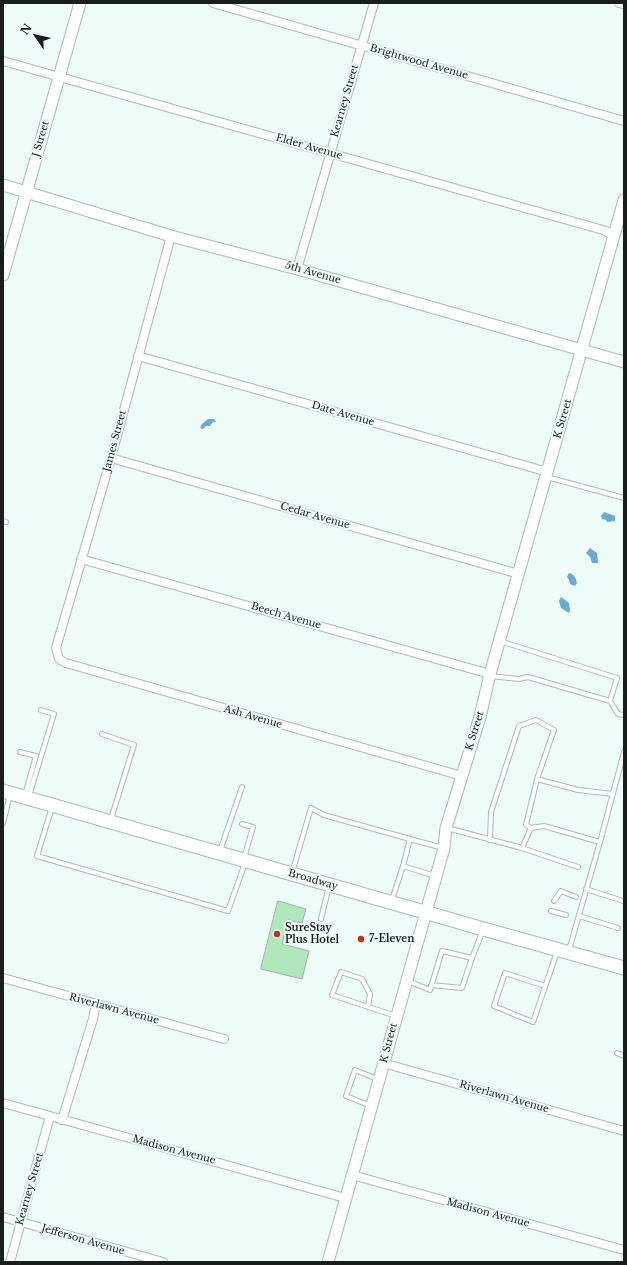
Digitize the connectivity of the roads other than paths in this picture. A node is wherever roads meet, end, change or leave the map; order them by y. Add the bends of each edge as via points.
1 (80, 3) edge
2 (213, 3) edge
3 (374, 3) edge
4 (619, 3) edge
5 (624, 4) edge
6 (361, 45) junction
7 (3, 61) edge
8 (59, 76) junction
9 (624, 122) edge
10 (330, 153) junction
11 (3, 185) edge
12 (27, 192) junction
13 (624, 200) edge
14 (614, 235) junction
15 (170, 236) junction
16 (297, 268) junction
17 (3, 276) edge
18 (582, 350) junction
19 (138, 356) junction
20 (624, 362) edge
21 (111, 458) junction
22 (547, 475) junction
23 (624, 498) edge
24 (81, 559) junction
25 (520, 574) junction
26 (500, 641) junction
27 (57, 645) joint
28 (490, 675) junction
29 (610, 701) junction
30 (41, 710) dead end
31 (624, 715) edge
32 (102, 734) dead end
33 (20, 752) dead end
34 (624, 752) edge
35 (462, 776) junction
36 (537, 779) junction
37 (242, 787) dead end
38 (7, 792) edge
39 (613, 794) junction
40 (26, 798) junction
41 (53, 805) junction
42 (110, 822) junction
43 (3, 824) edge
44 (242, 824) dead end
45 (446, 828) junction
46 (531, 828) junction
47 (410, 839) junction
48 (490, 840) junction
49 (600, 842) junction
50 (444, 848) junction
51 (522, 848) junction
52 (219, 853) junction
53 (245, 860) junction
54 (403, 866) junction
55 (578, 867) dead end
56 (292, 874) junction
57 (435, 876) junction
58 (330, 885) junction
59 (586, 889) junction
60 (576, 897) dead end
61 (554, 901) dead end
62 (623, 901) dead end
63 (391, 902) junction
64 (550, 911) dead end
65 (425, 912) junction
66 (566, 914) dead end
67 (579, 916) junction
68 (321, 919) dead end
69 (618, 928) dead end
70 (484, 929) junction
71 (563, 951) junction
72 (472, 958) junction
73 (624, 968) edge
74 (3, 978) edge
75 (406, 981) junction
76 (431, 985) junction
77 (546, 986) junction
78 (96, 1004) junction
79 (368, 1007) junction
80 (396, 1016) junction
81 (224, 1039) dead end
82 (617, 1053) dead end
83 (624, 1056) edge
84 (384, 1063) junction
85 (379, 1080) junction
86 (3, 1103) edge
87 (371, 1106) junction
88 (50, 1116) junction
89 (62, 1120) junction
90 (624, 1131) edge
91 (352, 1175) junction
92 (345, 1198) junction
93 (3, 1217) edge
94 (20, 1222) junction
95 (624, 1250) edge
96 (10, 1262) edge
97 (163, 1262) edge
98 (328, 1262) edge

1 - 8 street, J Street
2 - 6 street, Brightwood Avenue
3 - 6 street, Kearney Street
4 - 5 street
6 - 9 street, Brightwood Avenue
6 - 10 street, Kearney Street
7 - 8 street, Elder Avenue
8 - 10 street, Elder Avenue
8 - 12 street, J Street
10 - 14 street, Elder Avenue
10 - 16 street, Kearney Street
11 - 12 street, 5th Avenue
12 - 15 street, 5th Avenue
12 - 17 street, J Street
13 - 14 street, K Street
14 - 18 street, K Street
15 - 16 street, 5th Avenue
15 - 19 street, James Street
16 - 18 street, 5th Avenue
18 - 20 street, 5th Avenue
18 - 22 street, K Street
19 - 21 street, James Street
19 - 22 street, Date Avenue
21 - 24 street, James Street
21 - 25 street, Cedar Avenue
22 - 23 lane
22 - 25 street, K Street
24 - 27 street, James Street
24 - 28 street, Beech Avenue
25 - 26 street, K Street
26 - 28 street, K Street
26 - 29 lane via 617,678
27 - 35 street, Ash Avenue via 57,655 66,663
28 - 29 lane via 518,680 528,677
28 - 35 street, K Street
29 - 31 lane via 618,714
30 - 40 lane via 54,714
32 - 42 lane via 134,745
33 - 40 lane via 36,756
34 - 39 lane
35 - 45 street, K Street
36 - 39 lane via 578,790
36 - 46 lane via 526,825
36 - 48 lane via 554,730 536,720 519,726 491,812
37 - 52 lane
38 - 40 main road, Broadway
38 - 43 lane
39 - 49 lane
40 - 41 main road, Broadway
41 - 42 main road, Broadway
41 - 53 lane via 37,856 220,909 228,911
42 - 52 main road, Broadway
44 - 53 lane via 253,827
45 - 48 lane
45 - 50 street, K Street
46 - 49 lane via 544,826
46 - 51 lane
47 - 50 lane
47 - 54 lane
47 - 56 lane via 324,815 311,808
48 - 51 lane
49 - 59 lane
50 - 57 street, K Street
51 - 55 lane
52 - 53 main road, Broadway
53 - 56 main road, Broadway
54 - 57 lane
54 - 63 lane
56 - 58 main road, Broadway
57 - 65 street, K Street
58 - 63 main road, Broadway
58 - 68 lane
59 - 62 lane
59 - 67 lane
60 - 61 lane via 561,891
63 - 65 main road, Broadway
64 - 66 lane
65 - 70 main road, Broadway
65 - 75 street, K Street
67 - 69 lane
67 - 71 lane
70 - 71 main road, Broadway
70 - 72 lane
71 - 73 main road, Broadway
71 - 77 lane
72 - 76 lane via 462,988
72 - 76 lane via 442,951
74 - 78 street, Riverlawn Avenue
75 - 76 lane via 430,990
75 - 80 street, K Street
77 - 77 lane via 533,1022 494,1006 505,973
78 - 81 street, Riverlawn Avenue
78 - 89 street
79 - 79 lane via 332,995 341,972 362,979 370,994
79 - 80 lane
80 - 84 street, K Street
82 - 83 lane
84 - 85 street, K Street
84 - 90 street, Riverlawn Avenue
85 - 87 street, K Street
85 - 87 lane via 355,1070 346,1096
86 - 88 street, Madison Avenue
87 - 91 street, K Street
88 - 89 street, Madison Avenue
88 - 94 street, Kearney Street
89 - 92 street, Madison Avenue
91 - 92 street, K Street
91 - 95 street, Madison Avenue
92 - 98 street, K Street
93 - 94 street, Jefferson Avenue
94 - 96 street, Kearney Street
94 - 97 street, Jefferson Avenue

